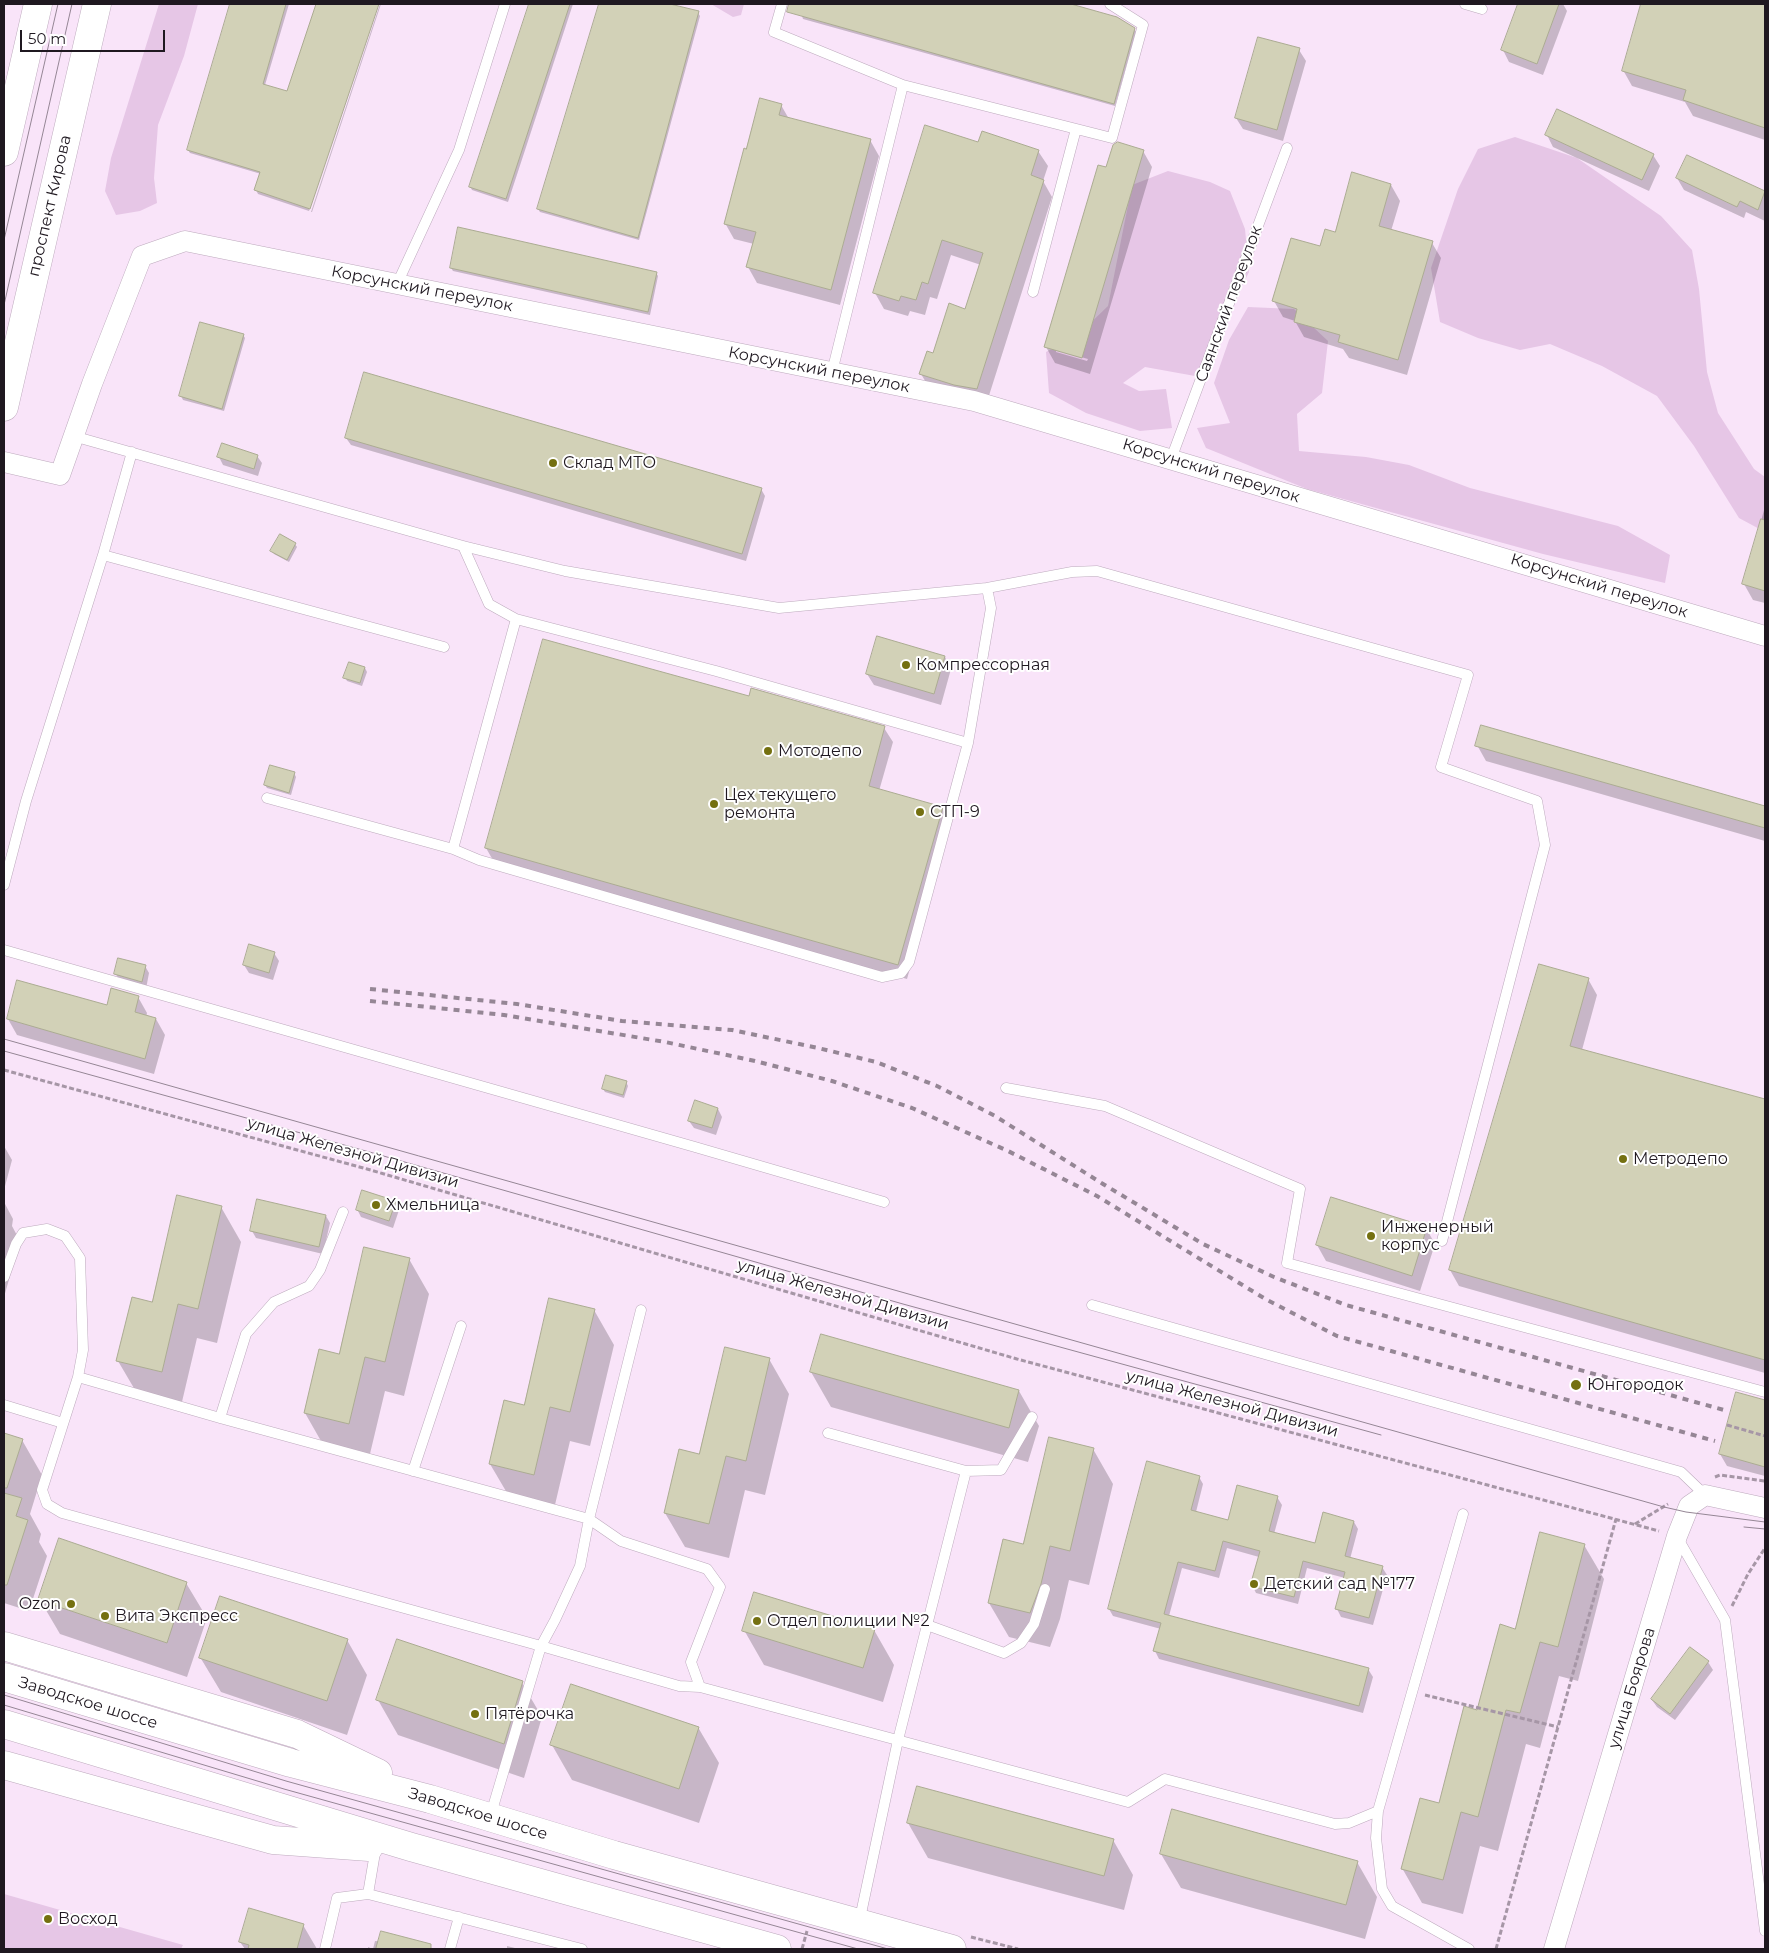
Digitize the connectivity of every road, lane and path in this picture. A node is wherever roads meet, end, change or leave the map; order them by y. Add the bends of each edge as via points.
1 (38, 4) edge
2 (97, 4) edge
3 (505, 4) edge
4 (782, 4) edge
5 (1110, 4) edge
6 (1465, 4) edge
7 (1482, 9) dead end
8 (903, 85) junction
9 (1076, 129) junction
10 (1287, 148) dead end
11 (4, 152) edge
12 (398, 284) junction
13 (1033, 292) dead end
14 (832, 372) junction
15 (4, 408) edge
16 (74, 436) junction
17 (132, 452) junction
18 (1171, 460) junction
19 (4, 462) edge
20 (463, 546) junction
21 (103, 555) junction
22 (987, 588) junction
23 (516, 619) junction
24 (1765, 636) edge
25 (444, 647) dead end
26 (968, 743) junction
27 (267, 798) dead end
28 (453, 849) junction
29 (4, 885) edge
30 (4, 950) edge
31 (4, 1070) edge
32 (1006, 1088) dead end
33 (884, 1202) dead end
34 (343, 1212) dead end
35 (1442, 1241) dead end
36 (4, 1277) edge
37 (1092, 1305) dead end
38 (641, 1310) dead end
39 (461, 1326) dead end
40 (78, 1377) junction
41 (1765, 1392) edge
42 (4, 1405) edge
43 (1032, 1417) dead end
44 (220, 1418) junction
45 (63, 1423) junction
46 (1727, 1425) dead end
47 (828, 1433) dead end
48 (1765, 1436) edge
49 (413, 1471) junction
50 (966, 1471) junction
51 (1705, 1495) junction
52 (1765, 1508) edge
53 (1463, 1514) dead end
54 (589, 1520) junction
55 (1616, 1520) junction
56 (1677, 1536) junction
57 (1765, 1548) edge
58 (1045, 1589) dead end
59 (1725, 1620) junction
60 (927, 1625) junction
61 (4, 1646) edge
62 (541, 1646) junction
63 (4, 1678) edge
64 (700, 1686) junction
65 (1412, 1692) junction
66 (4, 1724) edge
67 (1558, 1728) junction
68 (898, 1740) junction
69 (4, 1765) edge
70 (430, 1799) junction
71 (1378, 1811) junction
72 (490, 1817) junction
73 (376, 1847) junction
74 (411, 1848) junction
75 (368, 1894) junction
76 (459, 1917) junction
77 (859, 1924) junction
78 (1765, 1931) edge
79 (325, 1949) edge
80 (450, 1949) edge
81 (582, 1949) edge
82 (777, 1949) edge
83 (952, 1949) edge
84 (1469, 1949) edge
85 (1496, 1949) edge
86 (1554, 1949) edge

1 - 11 main road
2 - 15 main road, проспект Кирова
3 - 12 lane via 459,150
4 - 8 lane via 774,32
5 - 9 lane via 1143,25 1112,138
6 - 7 lane
8 - 9 lane
8 - 14 lane
9 - 13 lane
10 - 18 lane, Саянский переулок
12 - 14 street, Корсунский переулок
12 - 16 street, Корсунский переулок via 185,241 142,256
14 - 18 street, Корсунский переулок via 974,401
16 - 17 lane
16 - 19 street, Корсунский переулок via 60,475
17 - 20 lane
17 - 21 lane
18 - 24 street, Корсунский переулок
20 - 22 lane via 565,571 779,608
20 - 23 lane via 489,604
21 - 25 lane
21 - 29 lane via 26,801
22 - 26 lane via 991,608
22 - 35 lane via 1072,572 1097,571 1468,676 1441,767 1537,801 1545,845
23 - 26 lane via 716,671
23 - 28 lane
26 - 28 lane via 909,962 901,973 882,978 479,860
27 - 28 lane
30 - 33 lane
31 - 55 path, улица Железной Дивизии via 367,1169 1017,1359
32 - 41 lane via 1105,1106 1300,1189 1287,1263
34 - 44 lane via 320,1270 309,1286 274,1302 246,1334
36 - 40 lane via 23,1233 47,1229 65,1236 74,1247 80,1258 83,1330
37 - 51 lane via 1682,1472
38 - 54 lane
39 - 49 lane
40 - 44 lane
40 - 45 lane
42 - 45 lane
43 - 50 lane via 1000,1470
44 - 49 lane
45 - 62 lane via 42,1490 47,1504 62,1513
46 - 48 path
47 - 50 lane
49 - 54 lane
50 - 60 lane
51 - 52 street
51 - 56 street, улица Боярова via 1688,1506
53 - 65 lane
54 - 62 lane via 580,1566
54 - 64 lane via 621,1541 707,1570 720,1587 691,1662
55 - 56 path, улица Железной Дивизии
55 - 67 path
56 - 59 lane
56 - 86 street, улица Боярова
57 - 59 path
58 - 60 lane via 1034,1624 1021,1643 1004,1653
59 - 78 lane
60 - 68 lane
61 - 70 main road via 297,1734
62 - 64 lane via 678,1686
62 - 72 lane
63 - 70 main road, Заводское шоссе via 291,1763
64 - 68 lane
65 - 67 path
65 - 71 lane
66 - 74 main road
67 - 85 path
68 - 71 lane via 1128,1802 1165,1779 1335,1824
68 - 77 lane
69 - 73 main road via 273,1840
70 - 72 main road, Заводское шоссе
71 - 84 lane via 1376,1838 1382,1889 1392,1906
72 - 77 main road, Заводское шоссе
73 - 74 main road
73 - 75 lane
74 - 82 main road
75 - 76 lane
75 - 79 lane via 337,1898
76 - 80 lane
76 - 81 lane
77 - 83 main road, Заводское шоссе

